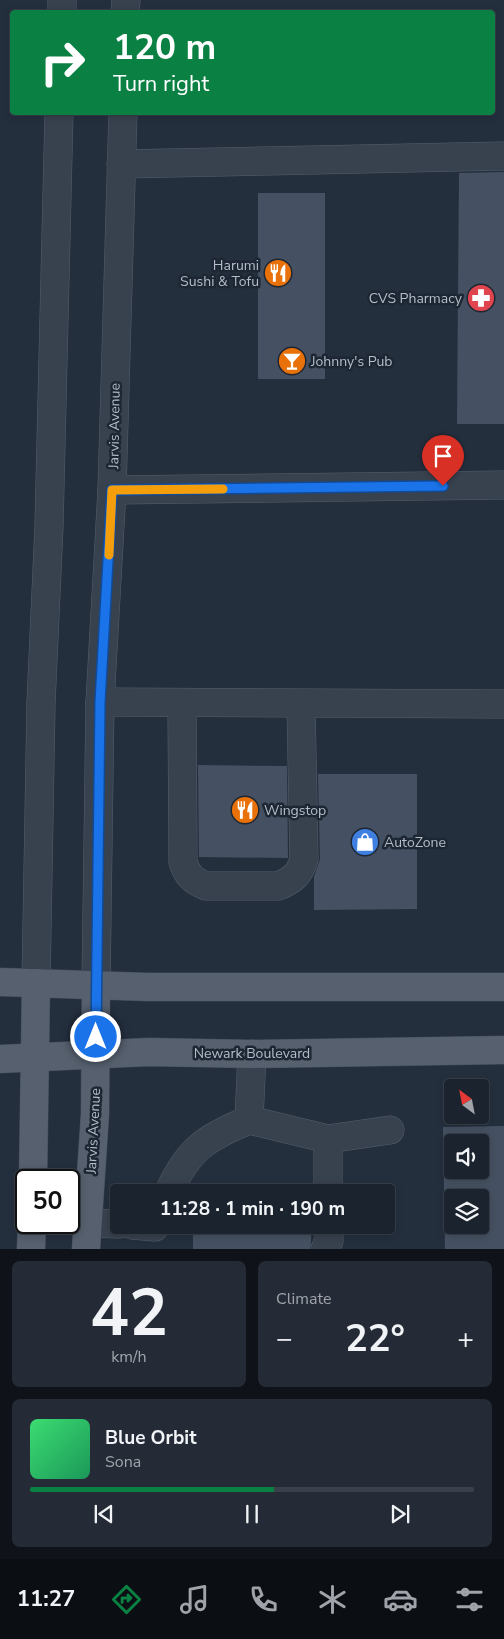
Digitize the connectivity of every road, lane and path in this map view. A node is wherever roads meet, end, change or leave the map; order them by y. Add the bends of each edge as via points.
1 (59, 115) edge
2 (122, 115) edge
3 (504, 156) edge
4 (121, 164) junction
5 (504, 485) edge
6 (112, 490) junction
7 (100, 702) junction
8 (182, 703) junction
9 (301, 704) junction
10 (504, 704) edge
11 (0, 982) edge
12 (36, 983) junction
13 (96, 985) junction
14 (504, 987) edge
15 (504, 1050) edge
16 (96, 1054) junction
17 (252, 1054) junction
18 (35, 1057) junction
19 (0, 1059) edge
20 (249, 1120) junction
21 (390, 1130) dead end
22 (328, 1139) junction
23 (33, 1169) edge
24 (173, 1184) edge
25 (328, 1184) edge
26 (110, 1227) edge
27 (32, 1234) edge
28 (329, 1234) edge
29 (86, 1236) edge
30 (32, 1249) edge
31 (325, 1249) edge

1 - 12 street
2 - 4 street, Jarvis Avenue
3 - 4 street
4 - 6 street, Jarvis Avenue
5 - 6 street
6 - 7 street, Jarvis Avenue
7 - 8 street
7 - 13 street, Jarvis Avenue
8 - 9 street
8 - 9 street via 183,862 190,877 206,886 278,886 288,882 302,869
9 - 10 street
11 - 12 main road
12 - 13 main road
12 - 18 main road
13 - 14 main road
13 - 16 main road, Jarvis Avenue
15 - 17 main road, Newark Boulevard
16 - 17 main road, Newark Boulevard
16 - 18 main road, Newark Boulevard
16 - 29 main road, Jarvis Avenue via 96,1114
17 - 20 street
18 - 19 main road, Newark Boulevard
18 - 23 main road
20 - 22 street
20 - 24 street via 220,1131 201,1144 188,1158
21 - 22 street
22 - 25 street
26 - 29 street
27 - 30 main road
28 - 31 street

